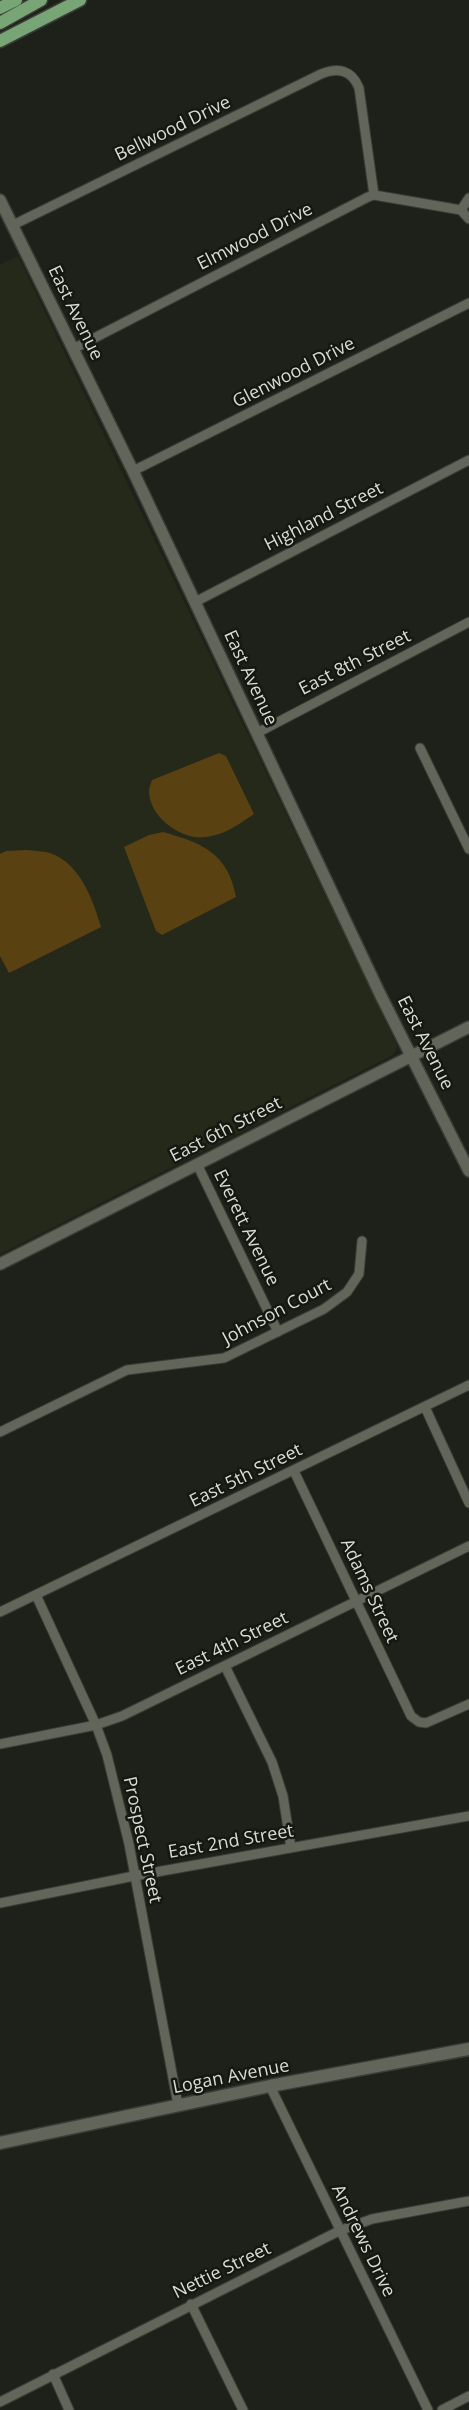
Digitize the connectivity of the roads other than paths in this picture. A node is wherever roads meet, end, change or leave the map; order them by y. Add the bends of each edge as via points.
1 (16, 0) edge
2 (41, 0) edge
3 (80, 0) edge
4 (0, 8) edge
5 (0, 23) edge
6 (0, 41) edge
7 (374, 195) junction
8 (469, 198) edge
9 (0, 200) edge
10 (461, 210) junction
11 (469, 220) edge
12 (13, 225) junction
13 (469, 303) edge
14 (73, 349) junction
15 (469, 460) edge
16 (133, 472) junction
17 (195, 602) junction
18 (469, 622) edge
19 (257, 733) junction
20 (420, 748) dead end
21 (469, 849) edge
22 (469, 1027) edge
23 (411, 1056) junction
24 (197, 1164) junction
25 (469, 1171) edge
26 (362, 1241) dead end
27 (0, 1264) edge
28 (278, 1332) junction
29 (469, 1385) edge
30 (425, 1407) junction
31 (0, 1432) edge
32 (294, 1471) junction
33 (469, 1502) edge
34 (469, 1546) edge
35 (36, 1595) junction
36 (356, 1601) junction
37 (0, 1612) edge
38 (225, 1666) junction
39 (469, 1704) edge
40 (96, 1725) junction
41 (0, 1744) edge
42 (469, 1816) edge
43 (291, 1848) junction
44 (134, 1876) junction
45 (0, 1903) edge
46 (469, 2049) edge
47 (270, 2086) junction
48 (178, 2105) junction
49 (0, 2143) edge
50 (469, 2201) edge
51 (339, 2231) junction
52 (191, 2304) junction
53 (53, 2374) junction
54 (469, 2396) edge
55 (0, 2402) edge
56 (69, 2410) edge
57 (243, 2410) edge
58 (428, 2410) edge
59 (442, 2410) edge

1 - 4 main road
2 - 5 main road
3 - 6 main road
7 - 10 street
7 - 12 street, Bellwood Drive via 359,88 349,73 337,70 321,74
7 - 14 street, Elmwood Drive
8 - 10 street
9 - 12 street, East Avenue
10 - 11 street
12 - 14 street, East Avenue
13 - 16 street, Glenwood Drive
14 - 16 street, East Avenue
15 - 17 street, Highland Street
16 - 17 street, East Avenue
17 - 19 street, East Avenue
18 - 19 street, East 8th Street
19 - 23 street, East Avenue
20 - 21 street
22 - 23 street, East 6th Street
23 - 24 street, East 6th Street
23 - 25 street, East Avenue
24 - 27 street, East 6th Street
24 - 28 street, Everett Avenue
26 - 28 street, Johnson Court via 359,1274 347,1292 324,1309
28 - 31 street, Johnson Court via 224,1358 127,1370
29 - 30 street, East 5th Street
30 - 32 street, East 5th Street
30 - 33 street
32 - 35 street, East 5th Street
32 - 36 street, Adams Street
34 - 36 street, East 4th Street
35 - 37 street, East 5th Street
35 - 40 street, Prospect Street
36 - 38 street, East 4th Street
36 - 39 street, Adams Street via 407,1711 419,1722 434,1721
38 - 40 street, East 4th Street via 122,1716
38 - 43 street via 272,1762
40 - 41 street, East 4th Street
40 - 44 street, Prospect Street
42 - 43 street, East 2nd Street
43 - 44 street, East 2nd Street
44 - 45 street, East 2nd Street
44 - 48 street, Prospect Street
46 - 47 main road, Logan Avenue
47 - 48 main road, Logan Avenue
47 - 51 street, Andrews Drive
48 - 49 main road, Logan Avenue
50 - 51 street, Nettie Street via 372,2219
51 - 52 street, Nettie Street
51 - 58 street, Andrews Drive
52 - 53 street, Nettie Street
52 - 57 street
53 - 55 street, Nettie Street
53 - 56 street
54 - 59 street

